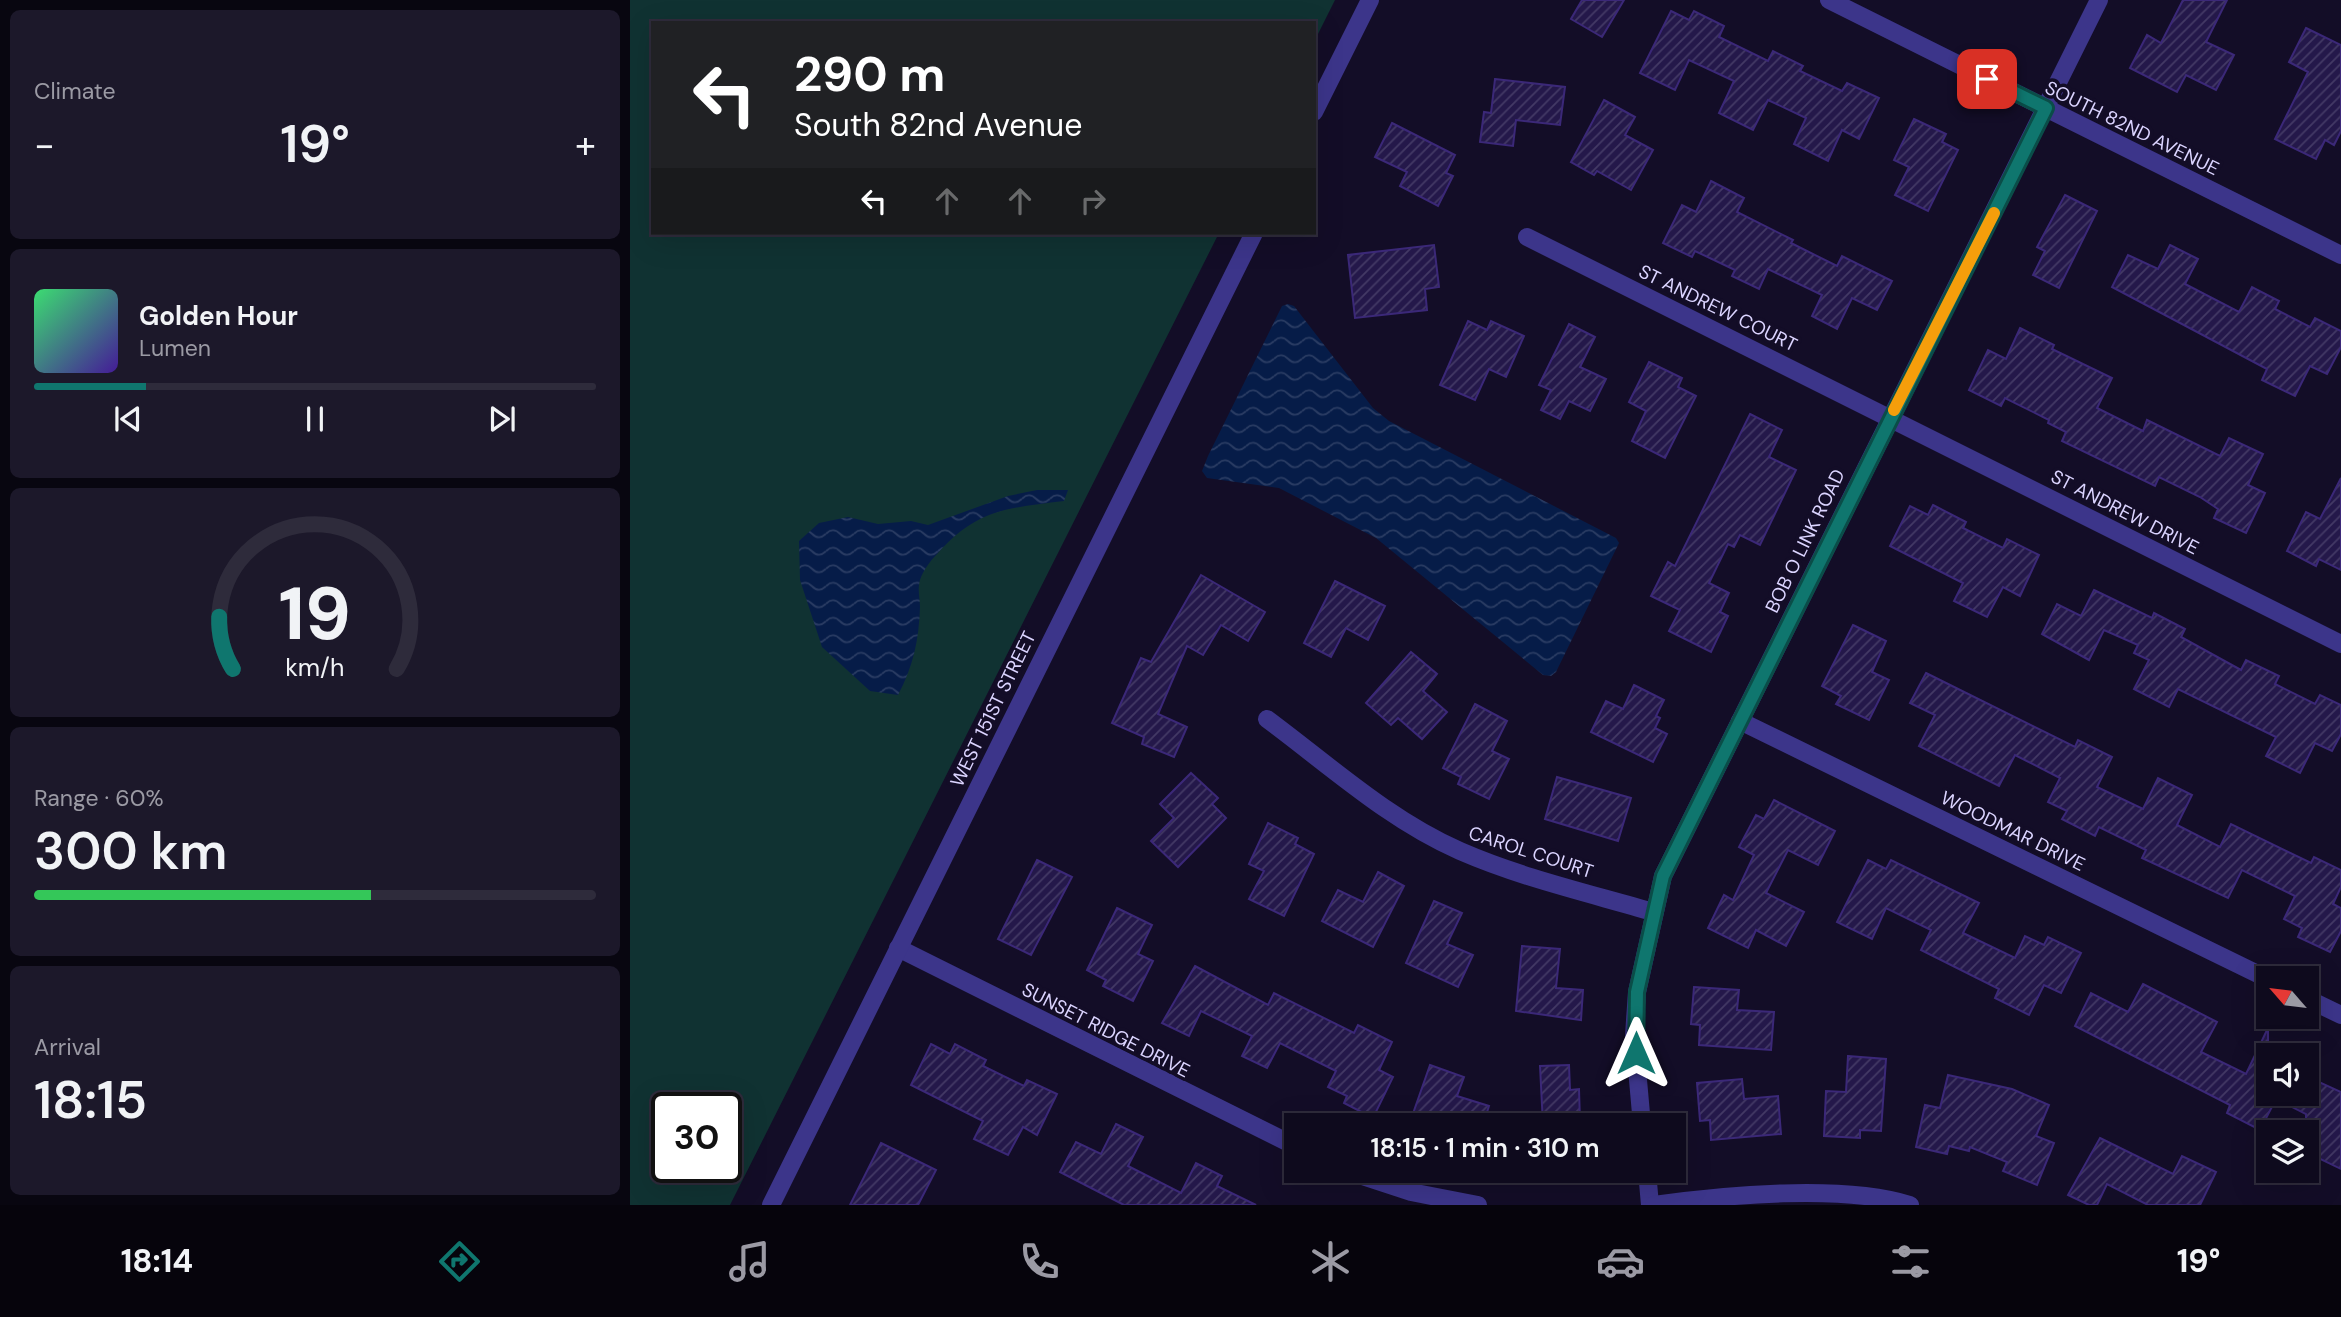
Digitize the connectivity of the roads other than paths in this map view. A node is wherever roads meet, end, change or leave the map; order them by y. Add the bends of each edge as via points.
1 (1370, 0) edge
2 (1829, 0) edge
3 (2099, 0) edge
4 (1316, 108) edge
5 (2046, 108) junction
6 (1253, 235) edge
7 (1527, 237) dead end
8 (2341, 255) edge
9 (1890, 418) junction
10 (2341, 644) edge
11 (1267, 719) dead end
12 (1740, 721) junction
13 (1653, 912) junction
14 (898, 948) junction
15 (2256, 973) edge
16 (2319, 1004) edge
17 (2341, 1015) edge
18 (1641, 1113) edge
19 (1284, 1141) edge
20 (1384, 1183) edge
21 (1649, 1183) edge
22 (771, 1205) edge
23 (1478, 1205) edge
24 (1652, 1205) edge
25 (1910, 1205) edge

1 - 4 street
2 - 5 street, SOUTH 82ND AVENUE
3 - 5 street, BOB O LINK ROAD
5 - 8 street, SOUTH 82ND AVENUE
5 - 9 street, BOB O LINK ROAD
6 - 14 street, WEST 151ST STREET
7 - 9 street, ST ANDREW COURT
9 - 10 street, ST ANDREW DRIVE
9 - 12 street, BOB O LINK ROAD
11 - 13 street, CAROL COURT via 1386,809 1458,850 1520,874
12 - 13 street, BOB O LINK ROAD via 1663,876
12 - 15 street, WOODMAR DRIVE
13 - 18 street, BOB O LINK ROAD via 1637,992 1634,1035
14 - 19 street, SUNSET RIDGE DRIVE
14 - 22 street, WEST 151ST STREET
16 - 17 street
20 - 23 street
21 - 24 street
24 - 25 street via 1774,1194

